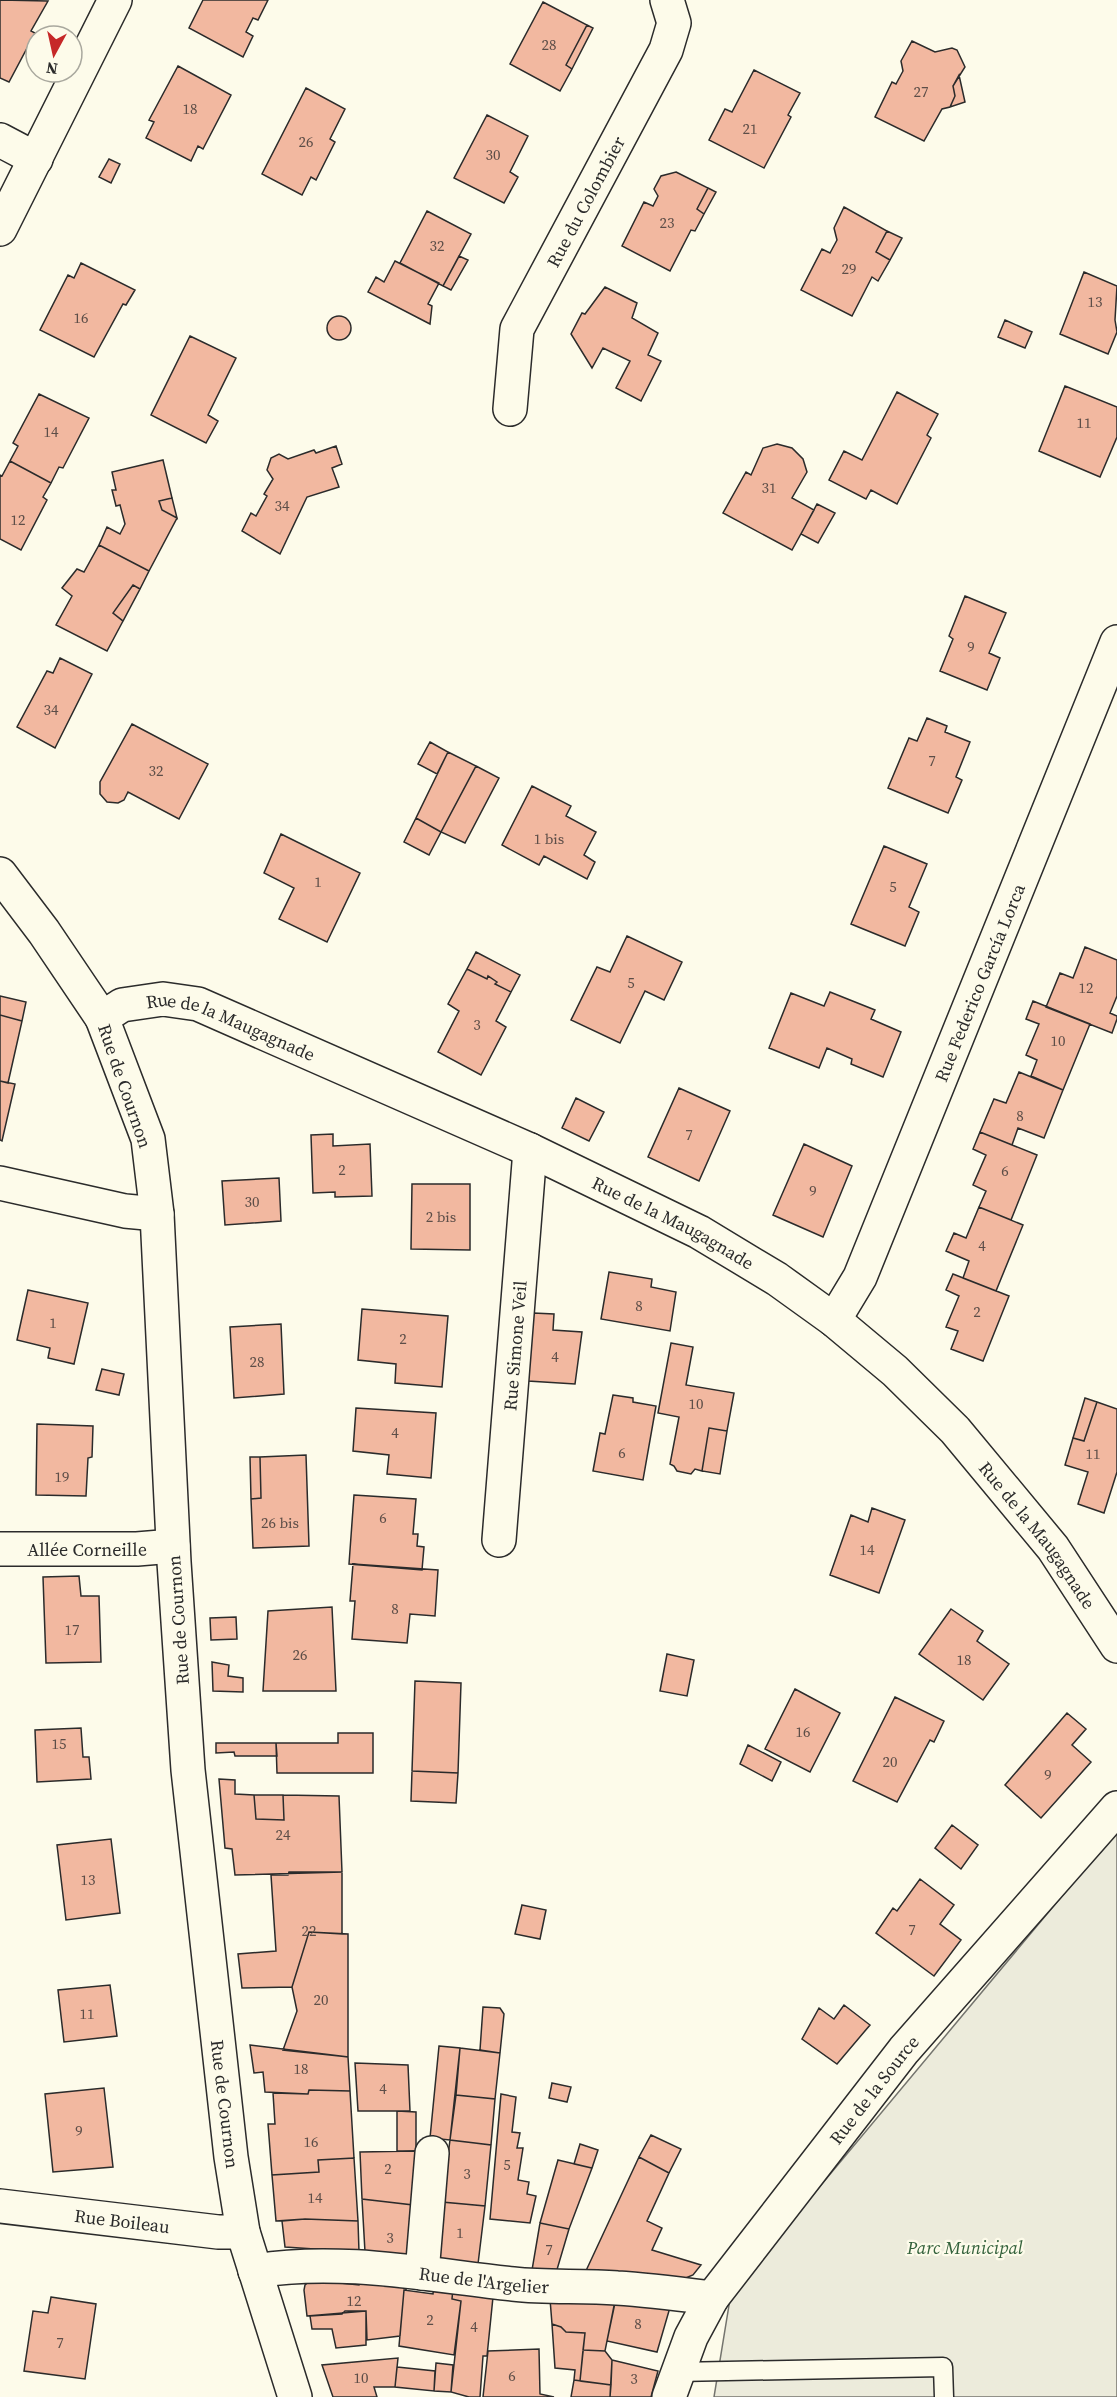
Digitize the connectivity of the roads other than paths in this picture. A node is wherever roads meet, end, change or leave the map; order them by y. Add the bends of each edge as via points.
1 (115, 0) edge
2 (667, 0) edge
3 (0, 140) edge
4 (36, 159) junction
5 (0, 229) edge
6 (510, 409) dead end
7 (1117, 642) edge
8 (0, 874) edge
9 (102, 1018) junction
10 (530, 1150) junction
11 (0, 1183) edge
12 (157, 1214) junction
13 (834, 1320) junction
14 (499, 1540) dead end
15 (173, 1546) junction
16 (0, 1549) edge
17 (1117, 1646) edge
18 (1117, 1808) edge
19 (432, 2153) dead end
20 (0, 2206) edge
21 (243, 2232) junction
22 (255, 2271) junction
23 (422, 2273) junction
24 (712, 2298) junction
25 (673, 2384) edge
26 (295, 2397) edge
27 (944, 2397) edge

1 - 4 street
2 - 6 street, Rue du Colombier via 674,23 666,50 517,329
3 - 4 street
4 - 5 street
7 - 13 street, Rue Federico García Lorca via 860,1277
8 - 9 street, Rue de Cournon
9 - 10 street, Rue de la Maugagnade via 122,1005 163,999 198,1004
9 - 12 street, Rue de Cournon via 148,1139
10 - 13 street, Rue de la Maugagnade via 699,1232 777,1279
10 - 14 street, Rue Simone Veil
11 - 12 street via 125,1211
12 - 15 street, Rue de Cournon
13 - 17 street, Rue de la Maugagnade via 896,1371 955,1430 1053,1548
15 - 16 street, Allée Corneille
15 - 21 street, Rue de Cournon via 190,1793 218,2053
18 - 24 street, Rue de la Source via 904,2050
19 - 23 street
20 - 21 street, Rue Boileau
21 - 22 street, Rue de Cournon
22 - 23 street, Rue de l'Argelier via 344,2266
22 - 26 street, Rue de Cournon
23 - 24 street, Rue de l'Argelier via 516,2285 617,2288
24 - 25 street, Rue de la Source via 691,2337
25 - 27 lane via 943,2367

